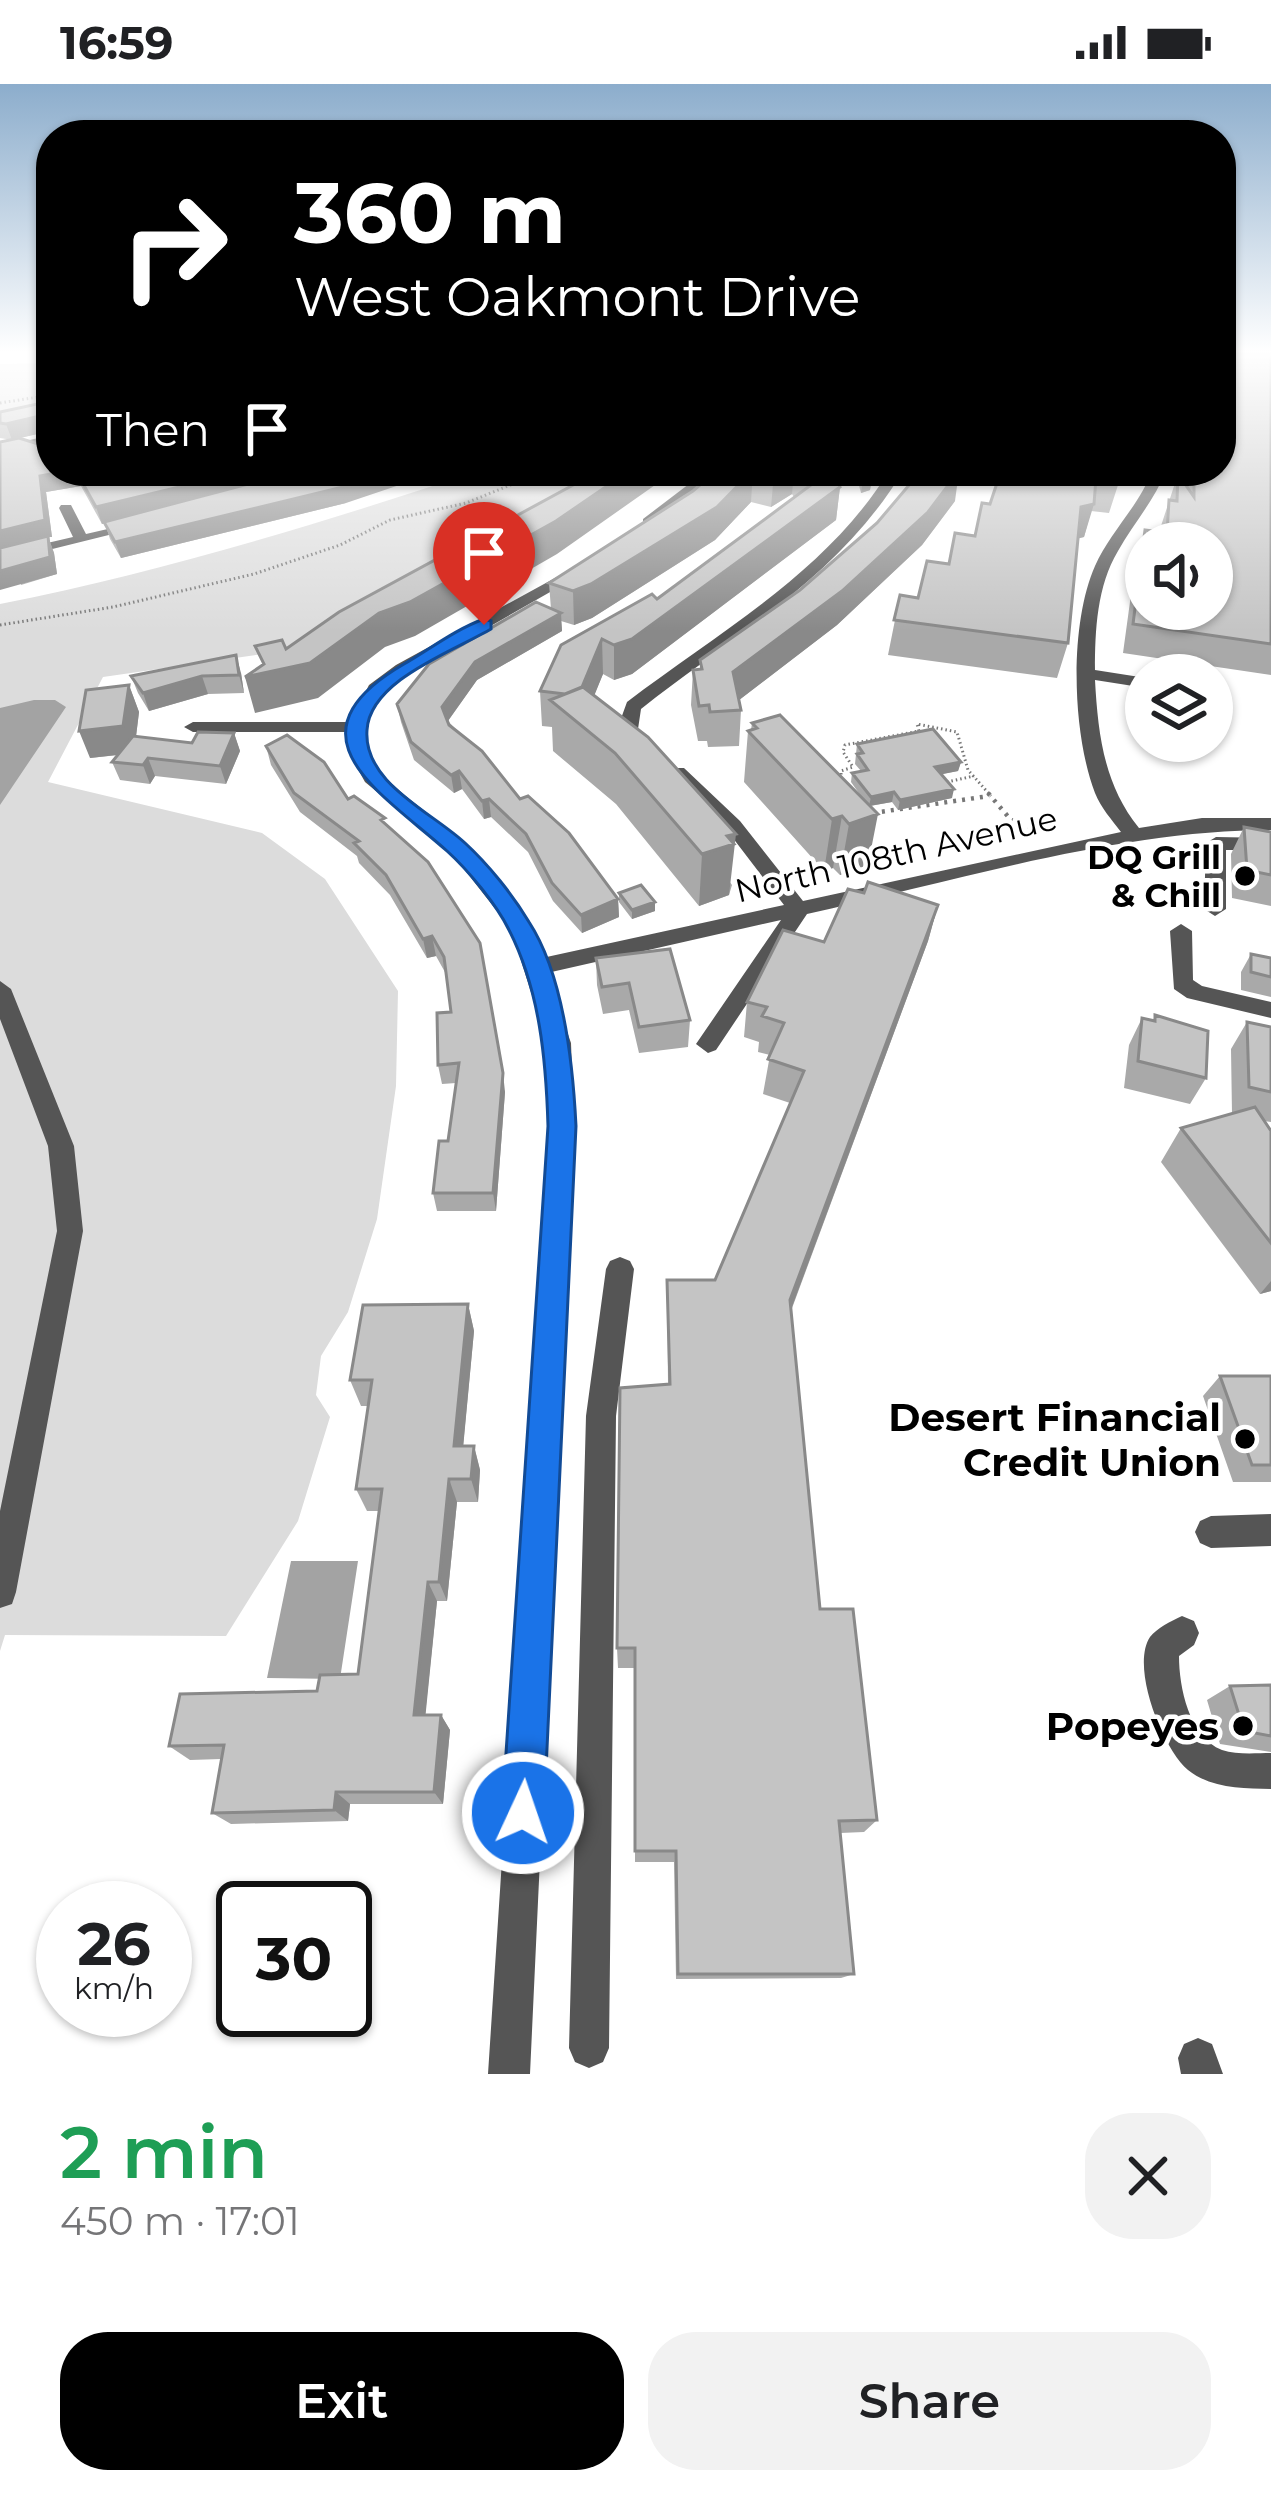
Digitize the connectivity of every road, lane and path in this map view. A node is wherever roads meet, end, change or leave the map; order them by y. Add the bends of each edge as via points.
1 (508, 486) edge
2 (694, 486) edge
3 (886, 486) edge
4 (1154, 486) edge
5 (66, 508) dead end
6 (149, 524) edge
7 (628, 536) edge
8 (82, 539) junction
9 (0, 558) edge
10 (595, 559) edge
11 (0, 625) edge
12 (1089, 674) junction
13 (1125, 680) edge
14 (194, 727) dead end
15 (356, 727) junction
16 (974, 776) junction
17 (947, 782) edge
18 (854, 796) edge
19 (989, 796) junction
20 (861, 805) edge
21 (1271, 824) edge
22 (1052, 834) dead end
23 (1134, 835) junction
24 (1271, 844) edge
25 (1216, 909) dead end
26 (799, 910) junction
27 (1181, 931) dead end
28 (537, 967) junction
29 (0, 989) edge
30 (1271, 1010) edge
31 (708, 1044) dead end
32 (620, 1269) dead end
33 (1271, 1530) edge
34 (1211, 1532) dead end
35 (0, 1592) edge
36 (1183, 1633) dead end
37 (1271, 1771) edge
38 (589, 2048) dead end
39 (509, 2074) edge

1 - 11 path via 390,520 254,574
2 - 7 street
3 - 26 street via 866,518 627,718 628,731 733,825
4 - 12 street via 1099,575
5 - 8 street
6 - 8 street
8 - 9 street
10 - 15 street via 403,669 375,689
12 - 13 street
12 - 23 street via 1104,792
14 - 15 street
15 - 28 street via 372,778 493,886
16 - 17 path
16 - 18 path via 961,756 962,735 917,724 919,731 842,748 853,767 840,777
16 - 19 path
19 - 20 path via 881,815
19 - 22 path via 1011,820
21 - 23 street, North 108th Avenue
23 - 26 street, North 108th Avenue
24 - 25 street via 1216,843
26 - 28 street, North 108th Avenue
26 - 31 street
27 - 30 street via 1179,972 1187,988
28 - 39 street via 559,1043 562,1126
29 - 35 street via 61,1146 70,1231
32 - 38 street via 601,1416
33 - 34 street
36 - 37 street via 1163,1648 1160,1667 1189,1743 1210,1764

